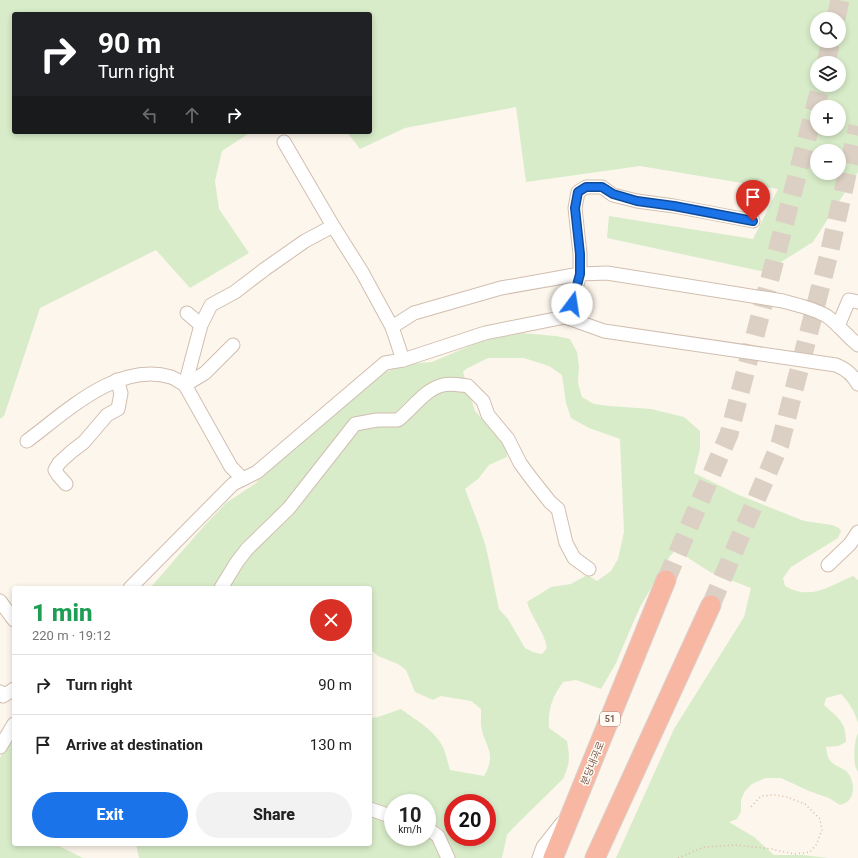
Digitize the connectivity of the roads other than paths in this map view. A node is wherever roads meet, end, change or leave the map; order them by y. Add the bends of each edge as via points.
1 (284, 142) dead end
2 (753, 221) dead end
3 (333, 226) junction
4 (580, 274) junction
5 (858, 302) edge
6 (187, 313) dead end
7 (565, 317) junction
8 (201, 325) junction
9 (838, 326) junction
10 (392, 327) junction
11 (233, 345) dead end
12 (858, 345) edge
13 (403, 360) junction
14 (117, 380) junction
15 (185, 384) junction
16 (858, 384) edge
17 (26, 441) dead end
18 (243, 479) junction
19 (66, 484) dead end
20 (858, 532) edge
21 (828, 565) dead end
22 (589, 569) dead end
23 (666, 580) tunnel mouth
24 (132, 586) edge
25 (222, 586) edge
26 (0, 601) edge
27 (711, 605) tunnel mouth
28 (12, 617) edge
29 (12, 690) edge
30 (0, 692) edge
31 (12, 727) edge
32 (0, 747) edge
33 (372, 810) edge
34 (572, 811) junction
35 (384, 814) edge
36 (436, 835) edge
37 (448, 858) edge
38 (539, 858) edge
39 (553, 858) edge
40 (595, 858) edge

1 - 3 lane
2 - 4 lane via 637,201 613,194 602,187 586,187 578,192 575,208
3 - 8 lane via 265,268 235,292 211,305
3 - 10 lane
4 - 7 lane via 572,304
4 - 9 lane via 607,273 783,301 826,316
4 - 10 lane via 501,288 414,313
5 - 9 lane via 849,300
6 - 8 lane
7 - 13 lane via 485,333
7 - 16 lane via 604,331 836,365 846,370
8 - 15 lane
9 - 12 lane
10 - 13 lane
11 - 15 lane via 205,373
13 - 18 lane via 385,363 257,472
14 - 15 lane via 140,374 172,377
14 - 17 lane via 96,390
14 - 19 lane via 121,393 118,409 107,415 55,470
15 - 18 lane via 231,467
18 - 24 lane via 233,484
20 - 21 lane via 850,544
22 - 25 lane via 574,558 566,543 558,509 520,463 508,438 488,415 482,401 468,386 444,384 434,388 398,420 355,424 289,508 247,549
23 - 34 highway, 분당내곡로 / 51
26 - 28 lane
27 - 40 highway
29 - 30 lane via 3,696
31 - 32 lane
33 - 35 lane
34 - 38 lane via 543,847
34 - 39 highway, 분당내곡로 / 51
36 - 37 lane

